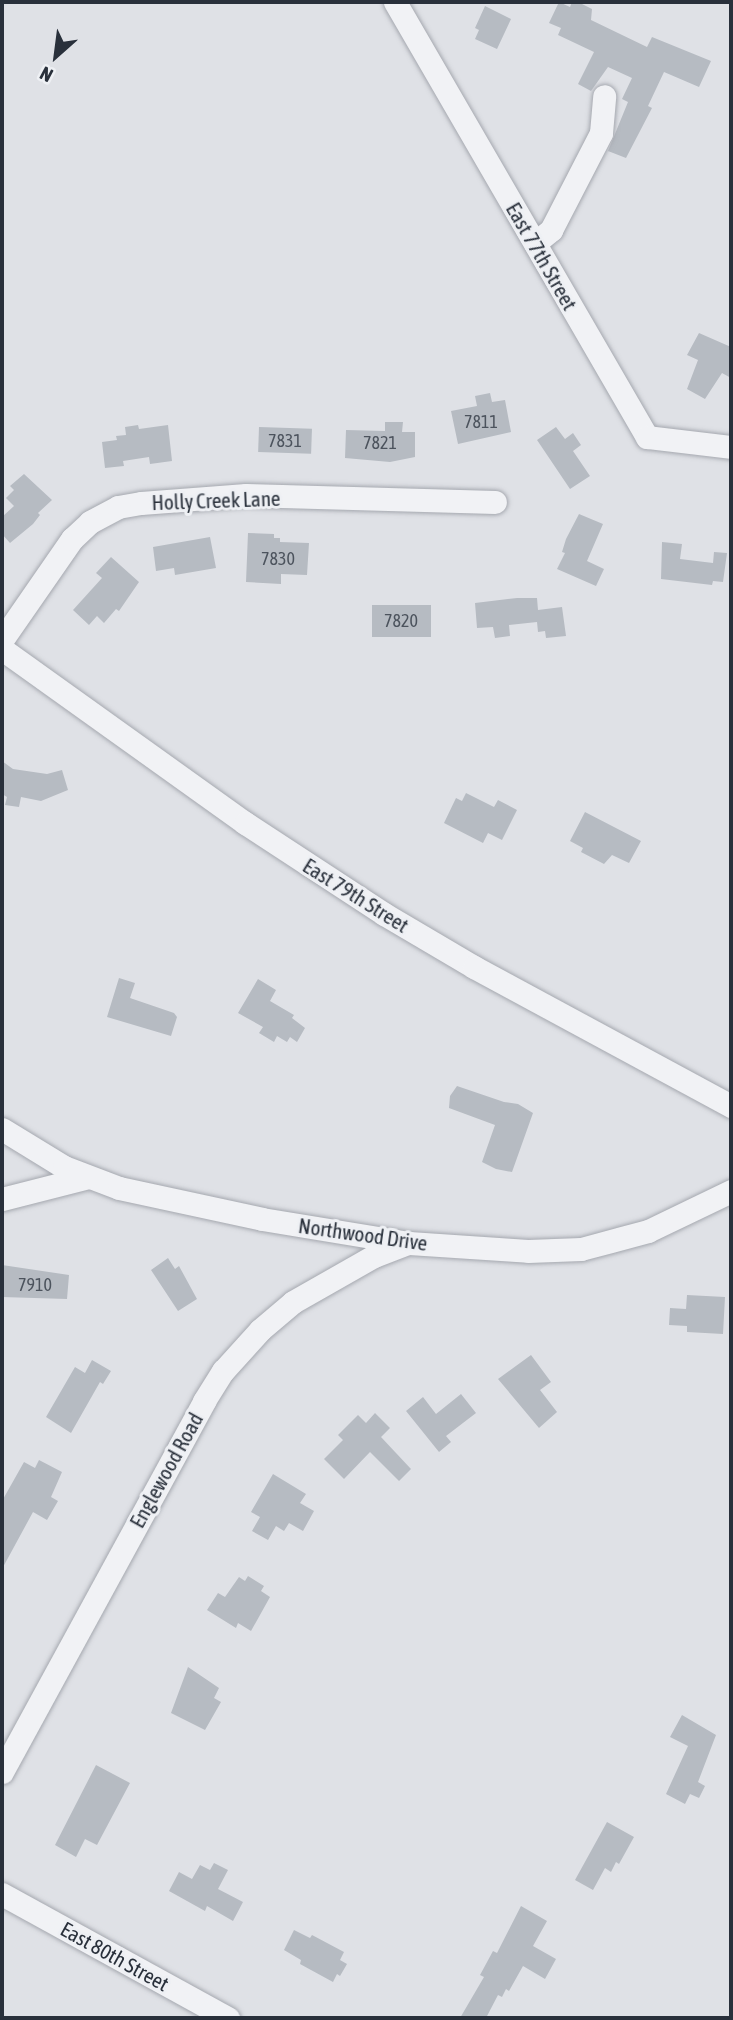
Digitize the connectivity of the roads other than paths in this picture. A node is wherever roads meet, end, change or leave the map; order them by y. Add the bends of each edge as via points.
1 (395, 2) edge
2 (604, 96) dead end
3 (535, 243) junction
4 (731, 447) edge
5 (495, 502) dead end
6 (2, 640) edge
7 (2, 649) edge
8 (731, 1106) edge
9 (2, 1129) edge
10 (88, 1177) junction
11 (731, 1191) edge
12 (2, 1199) edge
13 (409, 1243) junction
14 (2, 1772) edge
15 (2, 1894) edge
16 (228, 2018) edge

1 - 3 street, East 77th Street
2 - 3 street via 601,133 551,230
3 - 4 street, East 77th Street via 647,437
5 - 6 street, Holly Creek Lane via 247,495 118,507 90,522 72,539
7 - 8 street, East 79th Street via 244,823 373,907
9 - 10 street, Northwood Drive via 30,1149
10 - 12 street
10 - 13 street, Northwood Drive via 194,1205
11 - 13 street, Northwood Drive via 649,1231 581,1249 528,1251
13 - 14 street, Englewood Road via 374,1256 293,1302 225,1368
15 - 16 street, East 80th Street

